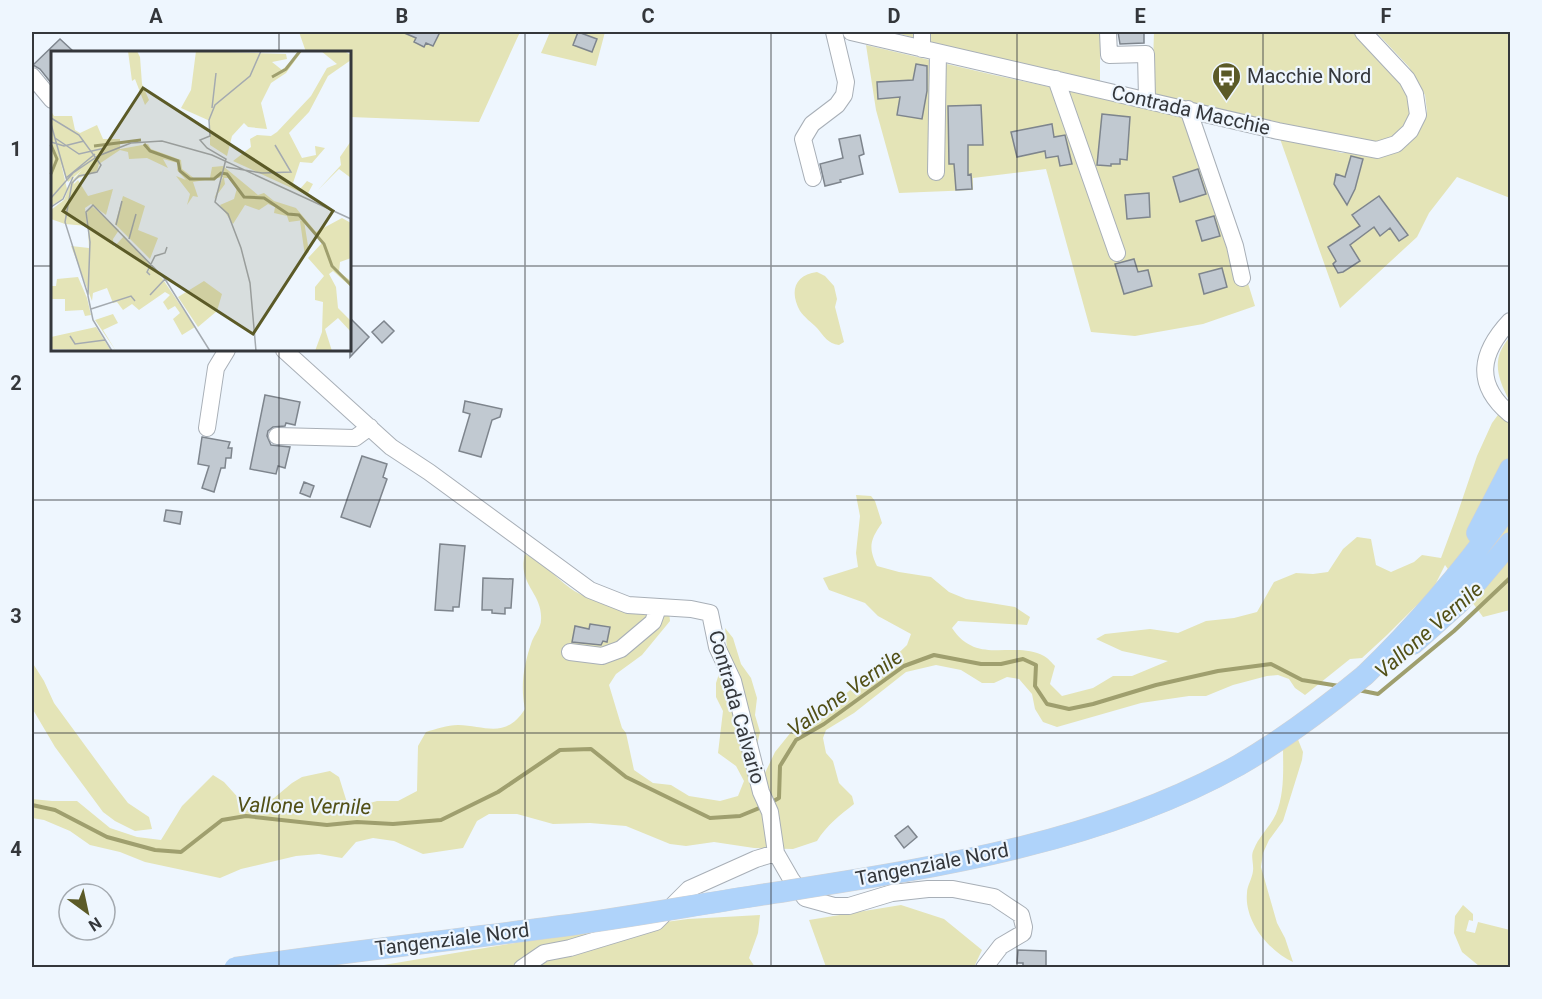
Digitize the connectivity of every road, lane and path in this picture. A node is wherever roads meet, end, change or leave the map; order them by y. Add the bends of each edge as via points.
1 (834, 32) edge
2 (851, 32) edge
3 (922, 32) edge
4 (1108, 32) edge
5 (1363, 32) edge
6 (930, 51) junction
7 (32, 76) edge
8 (1056, 79) junction
9 (51, 99) edge
10 (1147, 99) junction
11 (1188, 109) junction
12 (936, 172) dead end
13 (813, 178) dead end
14 (1117, 253) dead end
15 (1242, 278) dead end
16 (1510, 321) edge
17 (226, 351) edge
18 (285, 351) edge
19 (1510, 414) edge
20 (369, 427) junction
21 (207, 428) dead end
22 (277, 436) dead end
23 (1510, 469) edge
24 (1510, 505) edge
25 (1510, 543) edge
26 (1443, 593) junction
27 (658, 608) junction
28 (570, 652) dead end
29 (1365, 675) junction
30 (776, 853) junction
31 (235, 968) edge
32 (522, 968) edge
33 (984, 968) edge

1 - 13 street via 846,82 837,105 812,124 803,139
2 - 6 street, Contrada Macchie
3 - 6 street
4 - 10 street via 1109,55 1146,54
5 - 11 street, Contrada Macchie via 1407,79 1415,94 1418,115 1396,144 1377,150
6 - 8 street, Contrada Macchie
6 - 12 street
7 - 9 street
8 - 10 street, Contrada Macchie
8 - 14 street
10 - 11 street, Contrada Macchie
11 - 15 street
16 - 19 street via 1489,348 1485,364 1490,392
17 - 21 street via 216,368
18 - 20 street, Contrada Calvario
20 - 22 street via 355,438
20 - 27 street, Contrada Calvario via 391,447 590,590 628,605
23 - 26 main road
24 - 26 main road, Tangenziale Nord
25 - 29 main road via 1460,602 1395,660
26 - 29 main road, Tangenziale Nord
27 - 28 street via 653,622 621,649 602,656
27 - 30 street, Contrada Calvario via 710,613 770,812
29 - 31 main road, Tangenziale Nord, bridge via 1298,727 1238,765 1125,815 1050,840 899,873 579,924
30 - 32 street via 689,889 656,922 544,953
30 - 33 street, Contrada Calvario via 805,898 834,906 928,889 953,889 994,897 1021,915 1024,927 1023,933 1001,946

